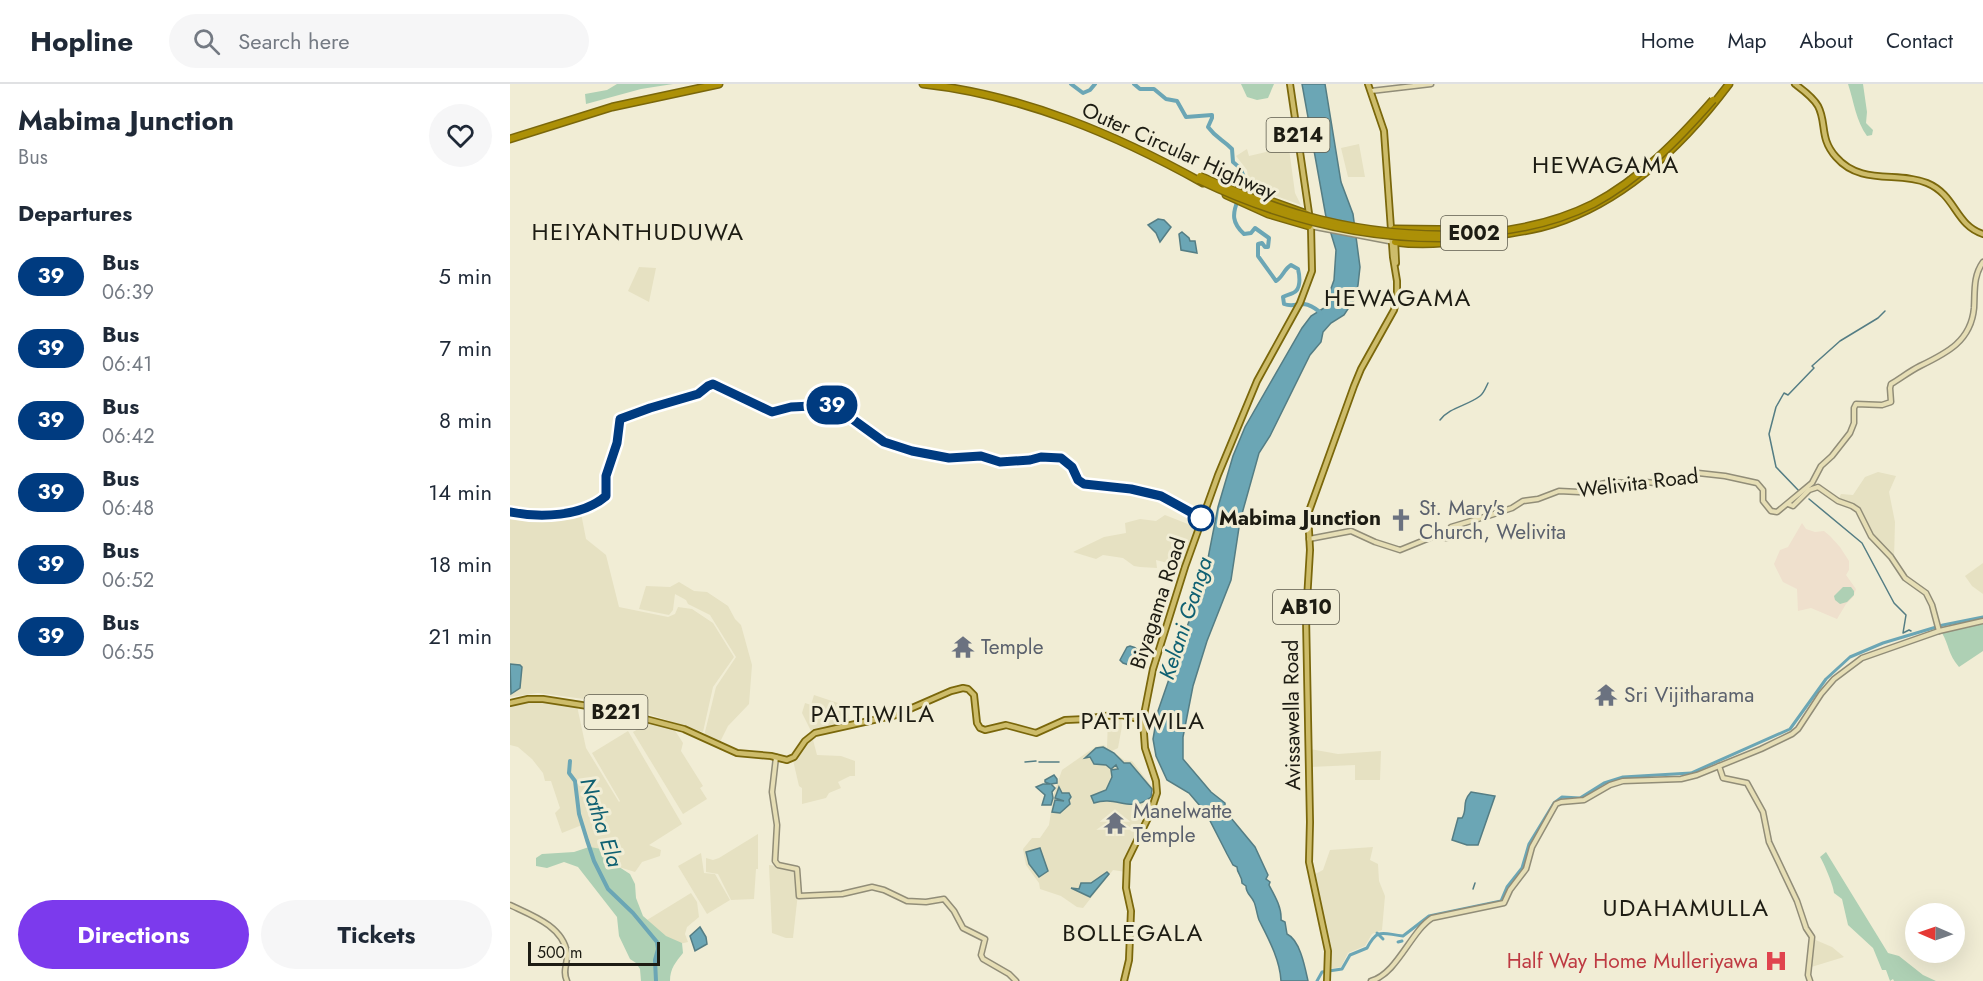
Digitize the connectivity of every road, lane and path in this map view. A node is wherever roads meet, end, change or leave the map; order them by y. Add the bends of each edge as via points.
1 (699, 84) edge
2 (719, 84) edge
3 (923, 84) edge
4 (1290, 84) edge
5 (1368, 84) edge
6 (1431, 84) edge
7 (1727, 84) edge
8 (1795, 84) edge
9 (944, 85) edge
10 (1371, 91) junction
11 (1714, 101) junction
12 (510, 137) edge
13 (1200, 178) junction
14 (1308, 212) junction
15 (1310, 226) junction
16 (1392, 229) junction
17 (1506, 230) junction
18 (1983, 234) edge
19 (1498, 235) junction
20 (1393, 242) junction
21 (1983, 262) edge
22 (1790, 505) junction
23 (510, 512) edge
24 (1203, 519) junction
25 (1309, 539) junction
26 (1983, 621) edge
27 (1939, 630) junction
28 (510, 703) edge
29 (1143, 720) junction
30 (776, 757) junction
31 (1719, 766) junction
32 (510, 905) edge
33 (567, 981) edge
34 (1016, 981) edge
35 (1124, 981) edge
36 (1327, 981) edge
37 (1371, 981) edge
38 (1810, 981) edge

1 - 12 highway via 611,104
2 - 12 highway via 612,107
3 - 9 highway, Outer Circular Highway / E002
4 - 14 main road, Biyagama Road / B214
5 - 10 main road, Avissawella Road / AB10
6 - 10 street
7 - 11 highway, Outer Circular Highway / E002
8 - 18 main road via 1819,107 1826,141 1838,159 1869,175 1914,179 1932,185 1950,199 1971,229
9 - 13 highway, Outer Circular Highway / E002 via 1038,108
10 - 16 main road, Avissawella Road / AB10 via 1384,131
11 - 17 highway, Outer Circular Highway / E002, bridge via 1665,152 1619,188 1568,214
11 - 19 highway, Outer Circular Highway / E002, bridge via 1679,144 1621,191 1565,220
13 - 14 highway, bridge
13 - 15 highway, bridge via 1244,204
13 - 17 highway, Outer Circular Highway / E002, bridge via 1274,206 1354,226 1433,234
13 - 19 highway, Outer Circular Highway / E002, bridge via 1266,208 1341,229 1422,238
14 - 15 main road, Biyagama Road / B214
14 - 16 street, bridge
15 - 20 street, bridge
15 - 24 main road, Biyagama Road / B214 via 1310,279 1251,395
16 - 17 highway
16 - 20 main road, Avissawella Road / AB10
19 - 20 highway via 1440,244
20 - 25 main road, Avissawella Road / AB10 via 1398,286 1395,306 1340,419 1308,511
21 - 22 street via 1975,281 1973,314 1963,339 1947,353 1891,384 1892,401 1882,405 1856,404 1852,429 1812,483
22 - 25 street, Welivita Road via 1773,512 1757,483 1698,473 1668,484 1606,483 1579,492 1558,491 1451,527 1447,538 1432,537 1402,550 1351,531
22 - 27 street via 1818,487 1858,510 1871,536 1905,578 1926,593
23 - 24 main road via 540,516 580,511 594,505 606,496 606,476 620,419 698,394 713,384 772,412 833,405 884,442 912,451 949,458 981,456 1000,462 1061,458 1084,484 1161,496
24 - 29 main road, Biyagama Road / B214 via 1153,669
25 - 36 main road, Avissawella Road / AB10 via 1306,617 1309,854 1326,944
26 - 27 street
27 - 31 street via 1852,663 1821,694 1792,734
28 - 30 main road, B221 via 538,698 607,710 684,729 732,752
29 - 30 main road via 1104,716 1065,720 1036,732 1006,725 985,730 977,723 973,693 963,688 896,716 822,731 807,739 792,759
29 - 35 main road, Biyagama Road / B214 via 1145,748 1157,793 1127,861 1126,888 1131,911
30 - 34 street via 772,792 777,825 775,861 778,866 797,869 800,896 842,894 872,887 907,901 944,899 963,928 985,939 983,959
31 - 37 street via 1681,779 1610,784 1584,800 1557,804 1504,903 1423,923 1402,954
31 - 38 street via 1723,778 1747,783 1763,812 1769,842 1812,937
32 - 33 street via 555,930 566,951

